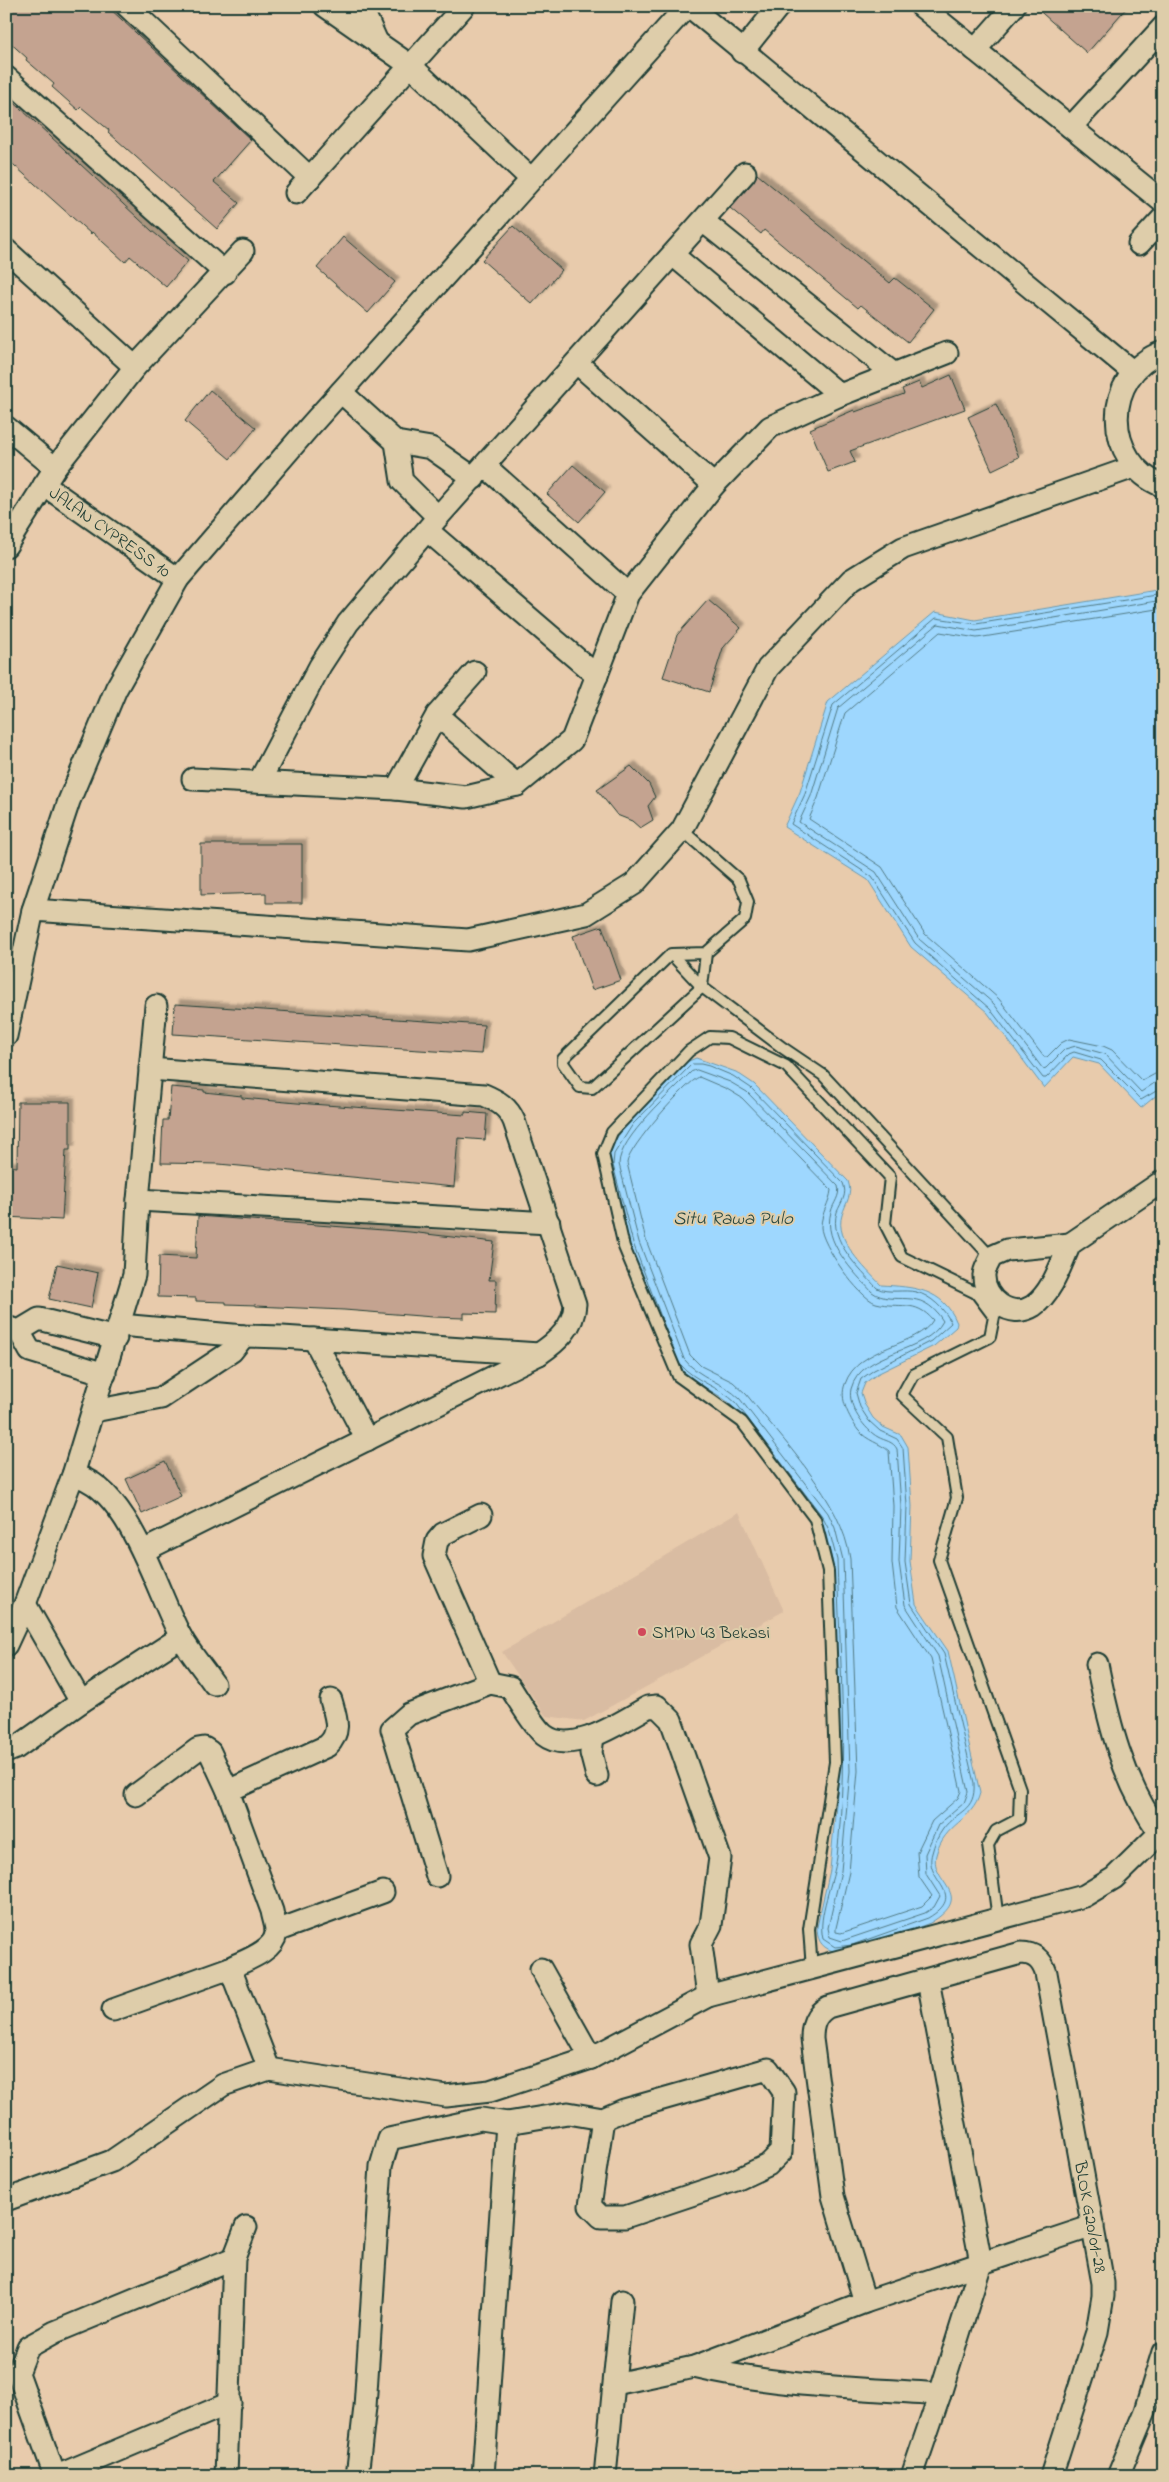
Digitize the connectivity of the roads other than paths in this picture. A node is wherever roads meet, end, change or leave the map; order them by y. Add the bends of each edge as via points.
1 (127, 6) edge
2 (325, 6) edge
3 (361, 6) edge
4 (464, 6) edge
5 (688, 6) edge
6 (779, 6) edge
7 (921, 6) edge
8 (1014, 6) edge
9 (1163, 27) edge
10 (378, 44) junction
11 (975, 50) junction
12 (742, 52) junction
13 (411, 66) junction
14 (6, 77) edge
15 (1071, 127) junction
16 (745, 173) dead end
17 (531, 179) junction
18 (1163, 202) edge
19 (1163, 218) edge
20 (703, 221) junction
21 (1139, 244) dead end
22 (6, 250) edge
23 (243, 251) dead end
24 (673, 255) junction
25 (225, 272) junction
26 (1163, 352) edge
27 (947, 353) dead end
28 (577, 363) junction
29 (135, 367) junction
30 (1133, 372) junction
31 (894, 374) junction
32 (341, 392) junction
33 (840, 395) junction
34 (6, 427) edge
35 (396, 442) junction
36 (1134, 467) junction
37 (479, 472) junction
38 (49, 476) junction
39 (714, 485) junction
40 (1163, 486) edge
41 (433, 524) junction
42 (9, 534) edge
43 (178, 579) junction
44 (628, 594) junction
45 (475, 672) dead end
46 (597, 676) junction
47 (437, 716) junction
48 (193, 779) dead end
49 (259, 782) junction
50 (517, 785) junction
51 (396, 788) junction
52 (682, 830) junction
53 (33, 910) junction
54 (706, 953) junction
55 (671, 954) junction
56 (702, 987) junction
57 (156, 1006) dead end
58 (6, 1036) edge
59 (150, 1069) junction
60 (1163, 1181) edge
61 (138, 1200) junction
62 (549, 1223) junction
63 (1070, 1244) junction
64 (992, 1257) junction
65 (13, 1329) edge
66 (118, 1332) junction
67 (244, 1336) junction
68 (314, 1339) junction
69 (539, 1354) junction
70 (105, 1374) junction
71 (94, 1411) junction
72 (367, 1440) junction
73 (73, 1475) junction
74 (481, 1514) dead end
75 (143, 1551) junction
76 (24, 1604) junction
77 (181, 1637) junction
78 (6, 1645) edge
79 (1097, 1664) dead end
80 (490, 1683) junction
81 (214, 1684) dead end
82 (331, 1700) dead end
83 (81, 1702) junction
84 (593, 1736) junction
85 (6, 1752) edge
86 (597, 1776) dead end
87 (228, 1791) junction
88 (136, 1795) dead end
89 (1161, 1832) edge
90 (437, 1876) dead end
91 (383, 1892) dead end
92 (998, 1919) junction
93 (276, 1931) junction
94 (230, 1968) junction
95 (812, 1969) junction
96 (541, 1970) dead end
97 (928, 1980) junction
98 (708, 1996) junction
99 (113, 2010) dead end
100 (591, 2058) junction
101 (270, 2069) junction
102 (602, 2119) junction
103 (507, 2123) junction
104 (6, 2200) edge
105 (1093, 2226) junction
106 (246, 2227) dead end
107 (234, 2258) junction
108 (981, 2263) junction
109 (622, 2301) dead end
110 (865, 2302) junction
111 (1163, 2352) edge
112 (694, 2367) junction
113 (615, 2384) junction
114 (940, 2394) junction
115 (230, 2403) junction
116 (56, 2476) edge
117 (226, 2476) edge
118 (358, 2476) edge
119 (483, 2476) edge
120 (605, 2476) edge
121 (912, 2476) edge
122 (1052, 2476) edge
123 (1118, 2476) edge

1 - 13 street via 303,185
2 - 10 street
3 - 10 street
4 - 13 street
5 - 12 street
5 - 17 street
6 - 12 street
7 - 11 street
8 - 11 street
9 - 15 street
10 - 13 street
11 - 15 street
12 - 30 street
13 - 17 street
14 - 25 street
15 - 18 street
16 - 20 street
17 - 32 street
19 - 21 street
20 - 24 street
20 - 31 street
22 - 29 street
23 - 25 street
24 - 28 street
24 - 33 street
25 - 29 street
26 - 30 street
27 - 31 street
28 - 37 street
28 - 39 street
29 - 38 street
30 - 36 street via 1122,390 1117,410 1119,437
31 - 33 street
32 - 35 street
32 - 43 street
33 - 39 street via 770,428
34 - 38 street, JALAN CYPRESS 10
35 - 37 street via 431,448
35 - 41 street via 402,481
36 - 40 street via 1152,482
36 - 52 street via 903,548 852,580 768,668
37 - 41 street
37 - 44 street
38 - 42 street
38 - 43 street, JALAN CYPRESS 10
39 - 44 street
41 - 46 street
41 - 49 street via 333,643
43 - 53 street via 116,689 69,801
44 - 46 street
45 - 47 street
46 - 50 street via 572,740
47 - 50 street
47 - 51 street
48 - 49 street
49 - 51 street
50 - 51 street via 466,797
52 - 53 street via 634,884 586,914 468,940
52 - 54 lane via 739,880 748,902 745,919
53 - 58 street
54 - 55 lane
54 - 56 lane
55 - 56 lane
55 - 56 lane via 563,1060 580,1088 592,1088
56 - 64 lane via 822,1075
57 - 59 street
59 - 61 street
59 - 62 street via 484,1095 502,1104 512,1115
60 - 63 street
61 - 62 street
61 - 66 street via 134,1275
62 - 69 street via 575,1304 571,1324 555,1343
63 - 64 street via 1007,1250
63 - 64 street via 1043,1297 1031,1307 1015,1310 998,1306 988,1292 984,1276
65 - 66 street via 39,1319
65 - 70 street via 30,1351
66 - 67 street
66 - 70 street
67 - 68 street
67 - 71 street via 232,1351 161,1398
68 - 69 street
68 - 72 street
69 - 72 street
70 - 71 street
71 - 73 street
72 - 75 street
73 - 75 street via 93,1482 107,1495
73 - 76 street
74 - 80 street via 443,1534 437,1541 434,1556
75 - 77 street
76 - 78 street
76 - 83 street
77 - 81 street
77 - 83 street
79 - 89 street via 1107,1714 1125,1772 1144,1811
80 - 84 street via 510,1687 544,1735 565,1743
80 - 90 street via 409,1714 392,1729
82 - 87 street via 338,1726 327,1746
83 - 85 street
84 - 86 street via 592,1753
84 - 98 street via 648,1707 657,1706 671,1720 720,1858 711,1925 701,1944
87 - 88 street via 210,1752 204,1748 198,1749
87 - 93 street via 272,1911
89 - 92 street via 1114,1878 1084,1896
91 - 93 street
92 - 95 street
92 - 95 lane via 988,1845 996,1831 1019,1819 1020,1789 939,1560 957,1498 947,1437 902,1395 913,1375 990,1337 994,1317 976,1293 902,1257 885,1224 890,1178 786,1066 729,1038 710,1037 689,1051 612,1132 603,1154 624,1247 678,1376 742,1422 815,1518 820,1534 828,1570 835,1762 810,1929
93 - 94 street via 268,1947
94 - 99 street
94 - 101 street
95 - 98 street
96 - 100 street
97 - 105 street, BLOK G20/01-28 via 1021,1952 1036,1957 1044,1964
97 - 108 street
97 - 110 street via 828,2007 817,2016 812,2029 833,2196
98 - 100 street
100 - 101 street via 490,2091 446,2096
101 - 104 street via 223,2085 112,2161
102 - 102 street via 768,2069 784,2092 780,2152 768,2165 736,2180 625,2217 600,2217 590,2206
102 - 103 street via 568,2113
103 - 118 street via 481,2119 389,2139 380,2166
103 - 119 street
105 - 108 street
105 - 122 street, BLOK G20/01-28 via 1103,2282 1099,2324
106 - 107 street
107 - 115 street
107 - 116 street via 55,2332 28,2347 18,2373
108 - 110 street
108 - 114 street
109 - 113 street
110 - 112 street
111 - 123 street via 1145,2411
112 - 113 street
112 - 114 street via 811,2385
113 - 120 street
114 - 121 street
115 - 116 street
115 - 117 street

